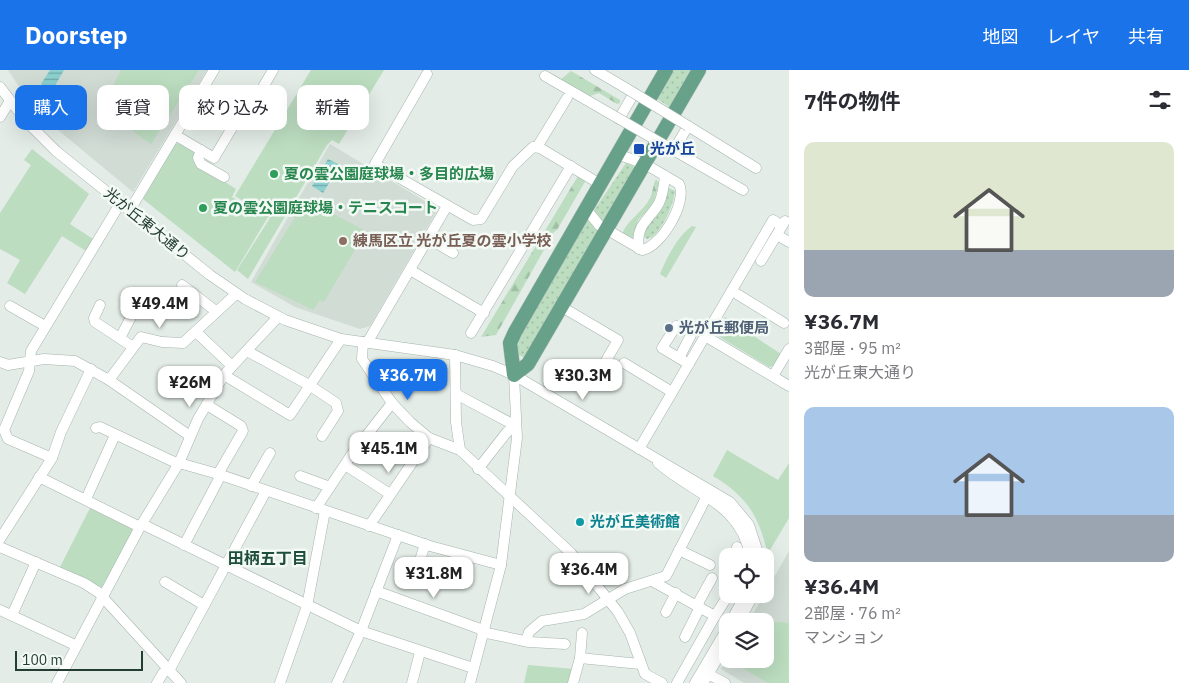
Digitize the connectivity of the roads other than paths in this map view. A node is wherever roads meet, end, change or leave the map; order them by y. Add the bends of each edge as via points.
1 (214, 70) edge
2 (273, 70) edge
3 (595, 70) edge
4 (666, 70) edge
5 (699, 70) edge
6 (427, 74) dead end
7 (545, 76) dead end
8 (0, 86) edge
9 (634, 93) junction
10 (566, 98) dead end
11 (10, 101) junction
12 (0, 117) edge
13 (619, 119) junction
14 (692, 129) junction
15 (175, 135) junction
16 (537, 147) junction
17 (201, 150) junction
18 (678, 153) junction
19 (617, 154) junction
20 (645, 164) junction
21 (571, 166) junction
22 (756, 168) dead end
23 (665, 176) junction
24 (224, 177) dead end
25 (600, 184) junction
26 (743, 190) dead end
27 (120, 202) junction
28 (446, 206) junction
29 (586, 209) junction
30 (130, 210) junction
31 (607, 231) junction
32 (777, 235) junction
33 (428, 238) junction
34 (789, 242) edge
35 (639, 249) junction
36 (453, 253) dead end
37 (761, 261) dead end
38 (410, 270) junction
39 (182, 285) dead end
40 (236, 294) junction
41 (737, 294) dead end
42 (139, 302) dead end
43 (100, 305) dead end
44 (10, 306) dead end
45 (562, 307) junction
46 (217, 312) junction
47 (484, 313) junction
48 (278, 317) junction
49 (784, 323) dead end
50 (45, 326) junction
51 (196, 332) junction
52 (471, 333) dead end
53 (705, 336) junction
54 (120, 338) junction
55 (341, 339) junction
56 (365, 342) junction
57 (133, 347) junction
58 (789, 349) edge
59 (247, 351) junction
60 (455, 355) junction
61 (679, 358) junction
62 (30, 361) junction
63 (0, 362) edge
64 (624, 363) dead end
65 (689, 364) junction
66 (232, 366) junction
67 (91, 369) junction
68 (600, 371) dead end
69 (224, 375) junction
70 (514, 375) junction
71 (773, 376) junction
72 (109, 380) junction
73 (309, 385) junction
74 (789, 386) edge
75 (672, 392) junction
76 (456, 394) junction
77 (392, 403) junction
78 (207, 405) junction
79 (516, 426) junction
80 (96, 428) dead end
81 (115, 435) junction
82 (190, 436) junction
83 (322, 436) dead end
84 (430, 438) junction
85 (639, 449) junction
86 (460, 450) junction
87 (270, 454) dead end
88 (649, 455) junction
89 (52, 458) junction
90 (179, 463) junction
91 (345, 465) junction
92 (478, 469) junction
93 (220, 475) junction
94 (300, 476) dead end
95 (39, 477) junction
96 (252, 486) junction
97 (330, 487) junction
98 (266, 490) junction
99 (390, 494) junction
100 (707, 496) junction
101 (510, 498) junction
102 (86, 499) junction
103 (320, 509) junction
104 (141, 526) junction
105 (369, 526) junction
106 (398, 535) junction
107 (0, 538) edge
108 (425, 544) junction
109 (184, 545) junction
110 (0, 548) edge
111 (748, 548) edge
112 (756, 548) edge
113 (679, 550) junction
114 (36, 562) junction
115 (501, 565) junction
116 (710, 565) dead end
117 (225, 566) junction
118 (417, 570) dead end
119 (712, 578) dead end
120 (652, 580) junction
121 (165, 582) dead end
122 (376, 592) junction
123 (676, 593) junction
124 (102, 597) junction
125 (608, 600) junction
126 (724, 603) edge
127 (204, 605) junction
128 (308, 606) junction
129 (699, 606) junction
130 (0, 610) edge
131 (666, 612) dead end
132 (12, 616) junction
133 (716, 616) junction
134 (482, 631) junction
135 (361, 632) junction
136 (582, 633) dead end
137 (685, 637) dead end
138 (526, 641) junction
139 (719, 642) edge
140 (565, 644) dead end
141 (75, 645) junction
142 (420, 652) junction
143 (695, 652) junction
144 (719, 656) edge
145 (580, 658) junction
146 (708, 660) junction
147 (640, 664) junction
148 (473, 668) junction
149 (168, 670) junction
150 (644, 678) edge
151 (706, 678) edge
152 (57, 683) edge
153 (157, 683) edge
154 (181, 683) edge
155 (280, 683) edge
156 (337, 683) edge
157 (412, 683) edge
158 (470, 683) edge
159 (573, 683) edge
160 (662, 683) edge
161 (677, 683) edge
162 (695, 683) edge
163 (725, 683) edge

1 - 15 street
2 - 17 street via 255,101 245,106 214,158
3 - 9 street, bridge
4 - 19 main road
5 - 20 main road
6 - 28 street via 375,164
7 - 13 street, bridge
8 - 11 street, 光が丘東大通り
9 - 13 street
9 - 14 street, bridge
10 - 16 street
11 - 12 street
11 - 27 street, 光が丘東大通り via 51,146
13 - 18 street, bridge
14 - 18 street
14 - 22 street
15 - 17 street
15 - 30 street
16 - 21 street
16 - 28 street via 525,153 513,166 481,219 472,220
17 - 24 street via 198,158 201,164
18 - 26 street
19 - 20 street
19 - 25 main road
20 - 23 street
20 - 31 main road
21 - 25 street
21 - 47 street
23 - 35 street via 660,201 640,228
23 - 35 street via 679,184 680,200 659,241 648,249
25 - 29 main road
27 - 30 street, 光が丘東大通り
27 - 50 street
28 - 33 street
29 - 31 street
29 - 70 main road via 510,343
30 - 40 street, 光が丘東大通り
31 - 35 street
31 - 45 main road
32 - 34 street
32 - 37 street
32 - 53 street via 779,221 709,320
33 - 36 street
33 - 38 street
38 - 47 street
38 - 56 street
39 - 46 street
40 - 46 street
40 - 48 street, 光が丘東大通り
41 - 49 street
42 - 54 street
43 - 54 street via 95,322
44 - 50 street
45 - 68 street via 618,340
45 - 70 main road via 528,364
46 - 51 street
47 - 52 street
48 - 55 street, 光が丘東大通り
48 - 59 street
50 - 62 street via 31,351
51 - 57 street via 179,344 141,337
51 - 66 street
53 - 65 street
53 - 71 street
54 - 57 street
55 - 56 street, 光が丘東大通り
55 - 73 street
56 - 60 street, 光が丘東大通り
56 - 77 street via 362,359
57 - 72 street
58 - 71 street
59 - 66 street
59 - 73 street
60 - 70 street, 光が丘東大通り
60 - 76 street
61 - 61 street via 662,348 679,325 689,328 691,335
61 - 65 street
62 - 63 street via 16,365
62 - 67 street via 75,361
62 - 89 street via 29,371 4,430 5,435
64 - 75 street
65 - 75 street
66 - 69 street
67 - 72 street
67 - 89 street
69 - 73 street via 290,416
69 - 78 street
70 - 79 street
70 - 85 street, 光が丘東大通り
71 - 74 street
72 - 82 street
73 - 83 street via 336,404 338,411
75 - 85 street
76 - 79 street
76 - 86 street
77 - 84 street
77 - 91 street
78 - 82 street
78 - 93 street via 241,426 243,431
79 - 92 street via 507,432
79 - 101 street
80 - 81 street
81 - 90 street
81 - 102 street
82 - 90 street
84 - 86 street
84 - 99 street
85 - 88 street, 光が丘東大通り
86 - 92 street
87 - 96 street
88 - 100 street, 光が丘東大通り via 670,473
88 - 112 street, 光が丘東大通り via 730,502 749,525
89 - 95 street
90 - 93 street
90 - 104 street
91 - 97 street
91 - 99 street
92 - 101 street
93 - 96 street
93 - 109 street
94 - 97 street
95 - 102 street
95 - 107 street
96 - 98 street
97 - 103 street
98 - 103 street
98 - 117 street
99 - 105 street
100 - 111 street, 光が丘東大通り via 736,520
100 - 113 street
101 - 115 street
101 - 125 street via 571,553
102 - 104 street
103 - 105 street
103 - 128 street
104 - 109 street
104 - 124 street
105 - 106 street
106 - 108 street
106 - 122 street
108 - 115 street
108 - 118 street
109 - 117 street
110 - 114 street
113 - 116 street
113 - 120 street via 666,576
114 - 124 street via 84,583
114 - 132 street
115 - 134 street
117 - 127 street
117 - 128 street
119 - 129 street
120 - 123 street
120 - 125 street via 625,589
121 - 127 street
122 - 134 street
122 - 135 street
123 - 129 street
123 - 131 street
124 - 141 street
124 - 149 street
125 - 138 street via 584,614 542,621 529,632
125 - 147 street via 630,633
126 - 133 street
127 - 149 street
128 - 135 street
128 - 155 street
129 - 133 street
129 - 137 street
130 - 132 street
132 - 141 street
133 - 143 street
134 - 138 street
134 - 148 street
135 - 142 street
135 - 156 street
136 - 145 street
138 - 140 street
139 - 146 street
141 - 152 street
142 - 148 street
142 - 157 street
143 - 146 street
143 - 161 street
144 - 151 street
145 - 147 street
145 - 159 street
146 - 162 street
147 - 150 street
148 - 158 street
149 - 153 street via 162,672
149 - 154 street
150 - 160 street
151 - 163 street

